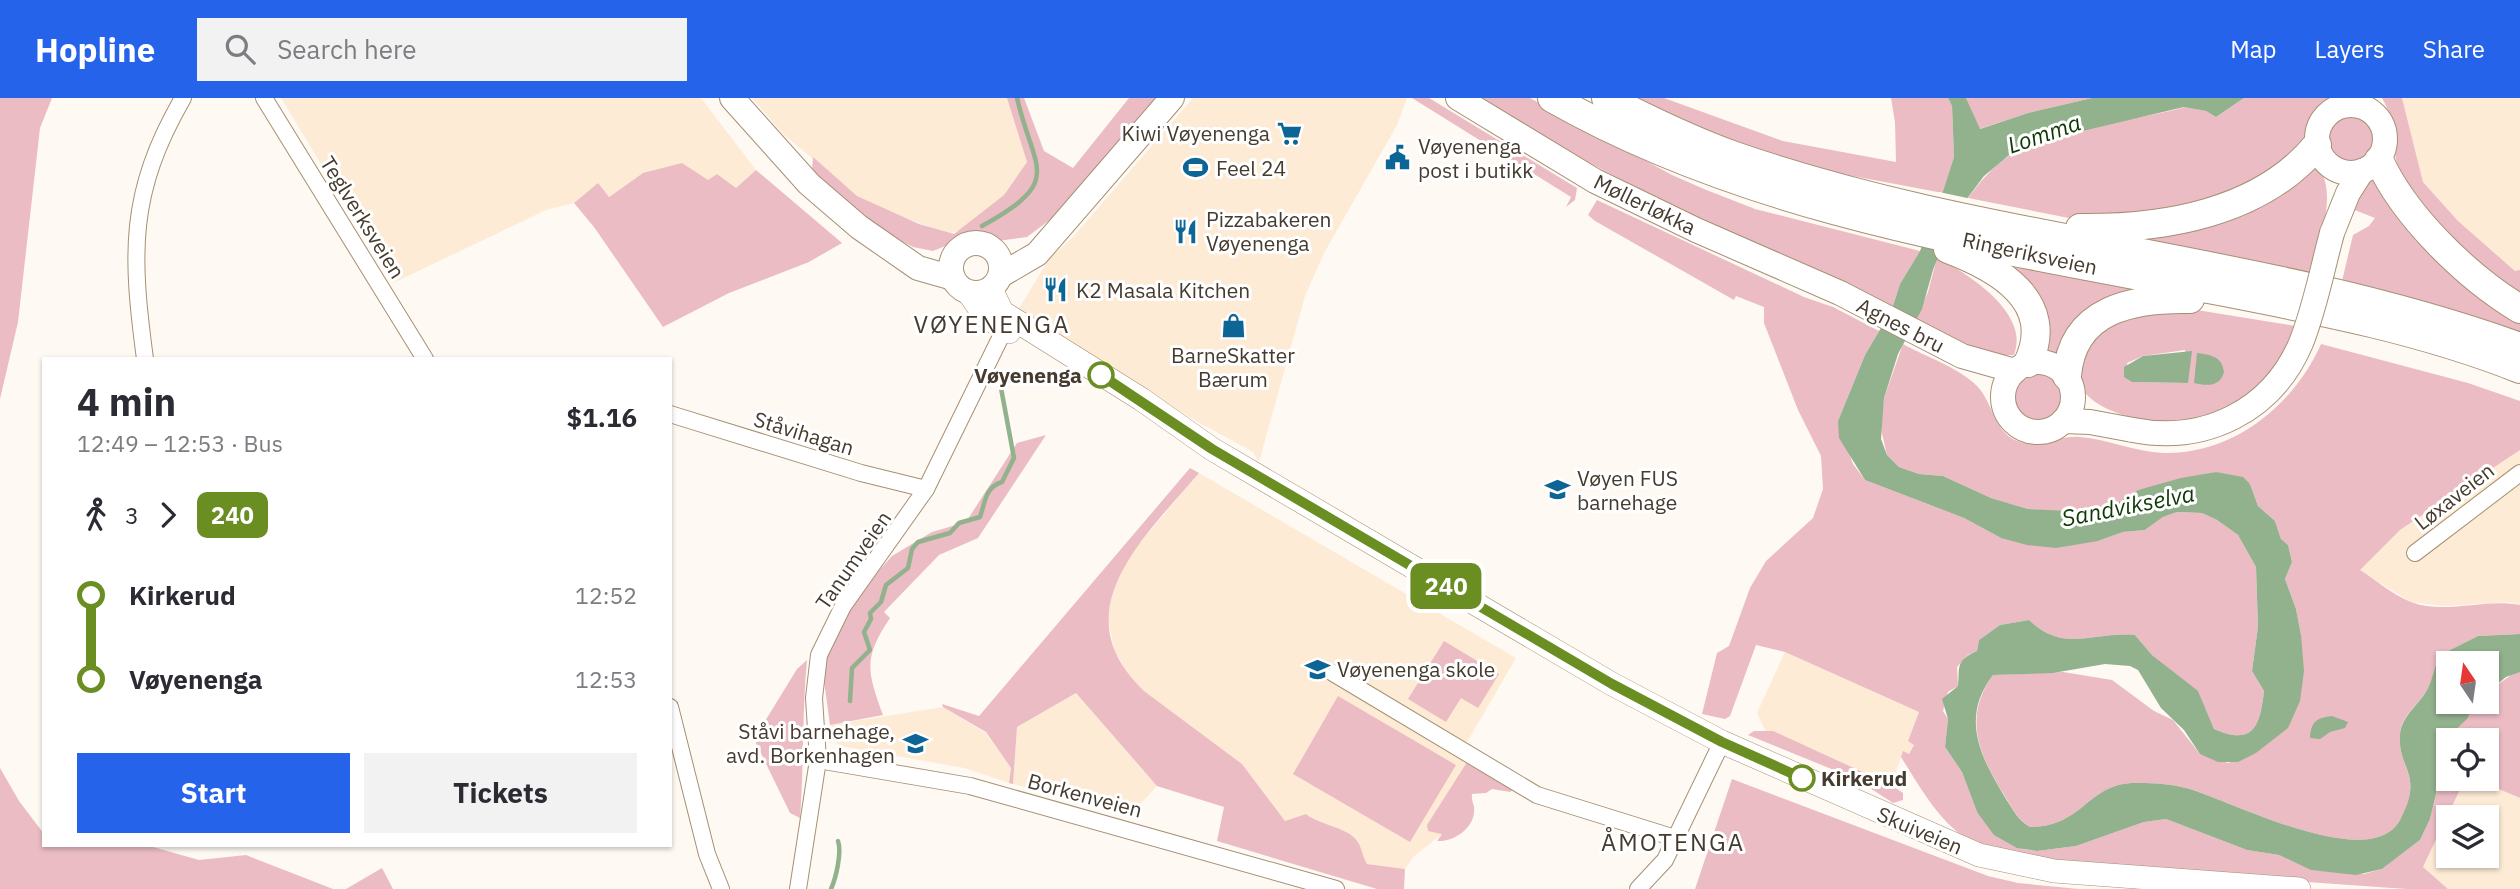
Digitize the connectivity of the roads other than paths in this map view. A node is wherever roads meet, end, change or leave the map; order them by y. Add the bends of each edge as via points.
1 (183, 98) edge
2 (264, 98) edge
3 (732, 98) edge
4 (1172, 98) edge
5 (1458, 98) edge
6 (1552, 98) edge
7 (1606, 98) edge
8 (2342, 102) edge
9 (2370, 104) edge
10 (2325, 156) junction
11 (2370, 165) junction
12 (1870, 207) junction
13 (2332, 233) junction
14 (1050, 238) junction
15 (2002, 247) junction
16 (994, 250) junction
17 (899, 254) junction
18 (955, 254) junction
19 (978, 283) junction
20 (1840, 293) joint
21 (2287, 304) junction
22 (2520, 309) edge
23 (1007, 324) junction
24 (2520, 347) edge
25 (145, 357) edge
26 (424, 357) edge
27 (2520, 369) edge
28 (2009, 376) junction
29 (2073, 403) junction
30 (672, 415) edge
31 (2520, 473) edge
32 (926, 489) junction
33 (2415, 553) dead end
34 (1334, 673) dead end
35 (672, 715) edge
36 (1722, 742) junction
37 (818, 760) junction
38 (1675, 838) junction
39 (721, 889) edge
40 (798, 889) edge
41 (1336, 889) edge
42 (1638, 889) edge
43 (2299, 889) edge

1 - 25 street via 162,135 144,183 136,228 135,268
2 - 26 street, Teglverksveien
3 - 17 main road via 809,184 859,228
4 - 14 main road
5 - 20 main road, Møllerløkka via 1595,181
6 - 12 highway, Ringeriksveien via 1642,144 1724,177
7 - 12 highway, Ringeriksveien via 1665,128 1805,178
8 - 9 main road
8 - 10 main road via 2322,120
9 - 11 main road via 2385,133 2383,152
10 - 11 main road via 2350,173
10 - 13 main road
10 - 15 highway via 2307,157 2272,183 2207,213
11 - 13 main road via 2348,193
11 - 22 highway via 2392,183 2438,241
12 - 15 highway, Ringeriksveien
12 - 15 highway via 1907,238 1944,248
13 - 29 main road, bridge via 2301,344 2282,378 2245,412 2206,430 2173,434 2133,430
14 - 16 main road
14 - 19 main road via 1037,254
15 - 21 highway, Ringeriksveien
15 - 24 highway, Ringeriksveien via 2334,294
15 - 28 highway via 2013,284 2036,323 2036,342
16 - 18 main road via 970,243
16 - 19 main road via 1001,262
17 - 18 main road
17 - 19 main road via 918,268
18 - 19 main road via 951,266
19 - 23 main road, Skuiveien via 984,315
20 - 28 main road, Agnes bru
21 - 27 highway, Ringeriksveien via 2430,340
21 - 29 highway via 2153,298 2126,304 2082,331 2071,351
23 - 32 street, Tanumveien
23 - 36 main road, Skuiveien via 1042,351 1069,357 1141,399 1212,449 1612,684
28 - 29 main road via 2049,363
28 - 29 main road via 2010,417 2019,426 2042,432
30 - 32 street, Ståvihagan
31 - 33 street, Løxaveien
32 - 37 street, Tanumveien via 828,633 815,676
34 - 38 street via 1537,795
35 - 39 street via 707,854
36 - 38 street
36 - 43 main road, Skuiveien via 2005,863 2054,871
37 - 40 street, Tanumveien
37 - 41 street, Borkenveien via 970,786
38 - 42 street via 1665,860

